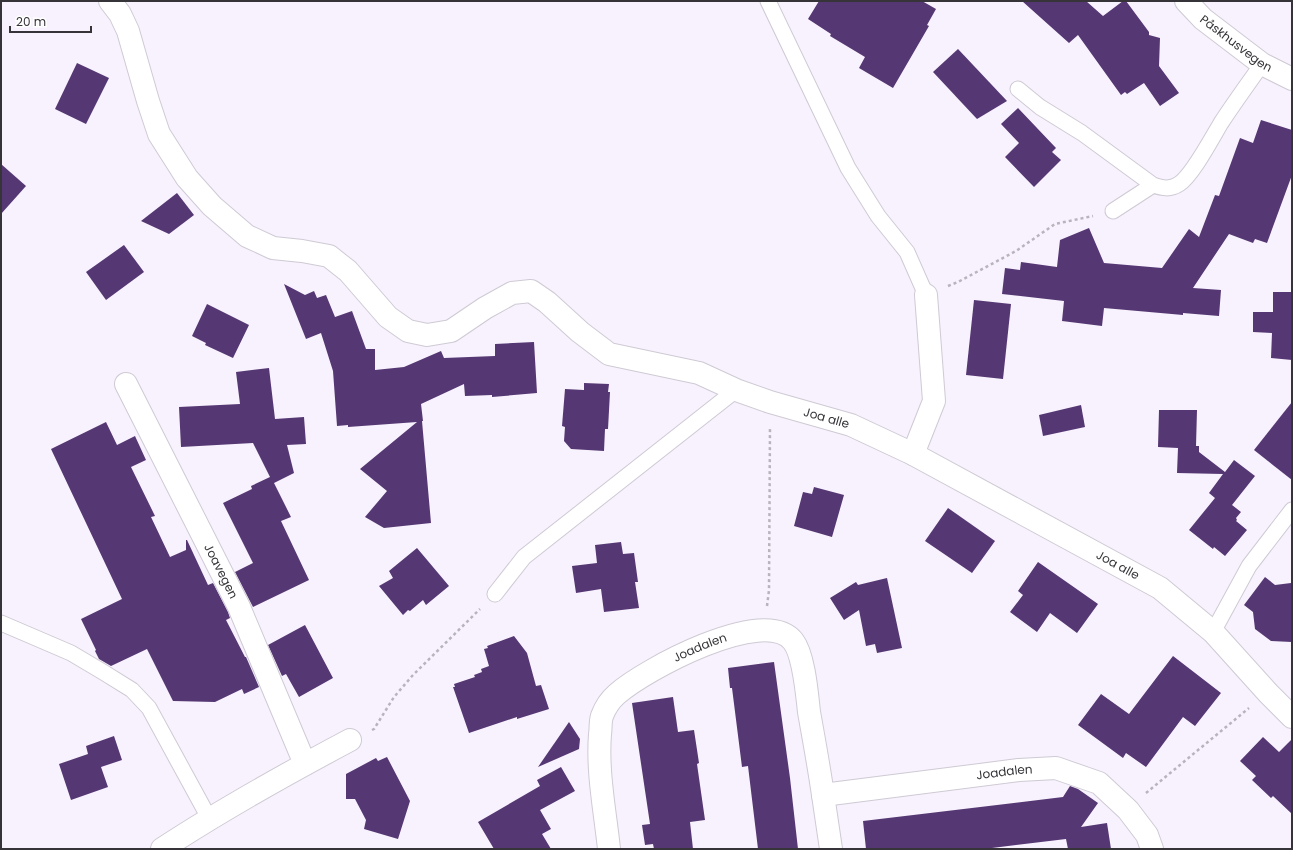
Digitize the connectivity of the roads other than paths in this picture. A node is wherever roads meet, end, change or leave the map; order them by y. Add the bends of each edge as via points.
1 (110, 1) edge
2 (768, 1) edge
3 (1186, 1) edge
4 (1262, 64) junction
5 (1292, 79) edge
6 (1018, 89) dead end
7 (1153, 185) junction
8 (1113, 211) road end
9 (926, 295) joint
10 (126, 384) dead end
11 (736, 390) junction
12 (913, 454) junction
13 (1292, 510) edge
14 (494, 594) road end
15 (1, 623) edge
16 (1213, 632) junction
17 (1292, 717) edge
18 (350, 740) road end
19 (305, 764) junction
20 (823, 796) junction
21 (209, 818) junction
22 (162, 849) edge
23 (609, 849) edge
24 (831, 849) edge
25 (1152, 849) edge

1 - 11 street, Joa alle via 128,31 159,134 187,178 212,206 247,236 273,248 302,250 329,256 348,271 388,317 408,331 427,335 451,331 512,293 531,291 609,354 699,373
2 - 9 lane via 848,168 878,216 907,252
3 - 4 street, Påskhusvegen via 1202,19
4 - 5 street, Påskhusvegen
4 - 7 lane via 1184,180 1171,188
6 - 7 lane
7 - 8 lane
9 - 12 street via 934,401
10 - 19 street, Joavegen via 239,607
11 - 12 street, Joa alle via 851,425
11 - 14 lane via 524,557
12 - 16 street, Joa alle via 1160,588
13 - 16 lane via 1249,566
15 - 21 lane via 71,653 132,690 149,708
16 - 17 street, Joa alle
18 - 19 street
19 - 21 street
20 - 23 street, Joadalen via 802,668 793,641 780,632 764,630 733,635 700,646 652,669 617,694 607,705 602,717 598,752
20 - 24 street, Joadalen
20 - 25 street, Joadalen via 1019,770 1056,768 1099,783 1128,810 1147,835
21 - 22 street

